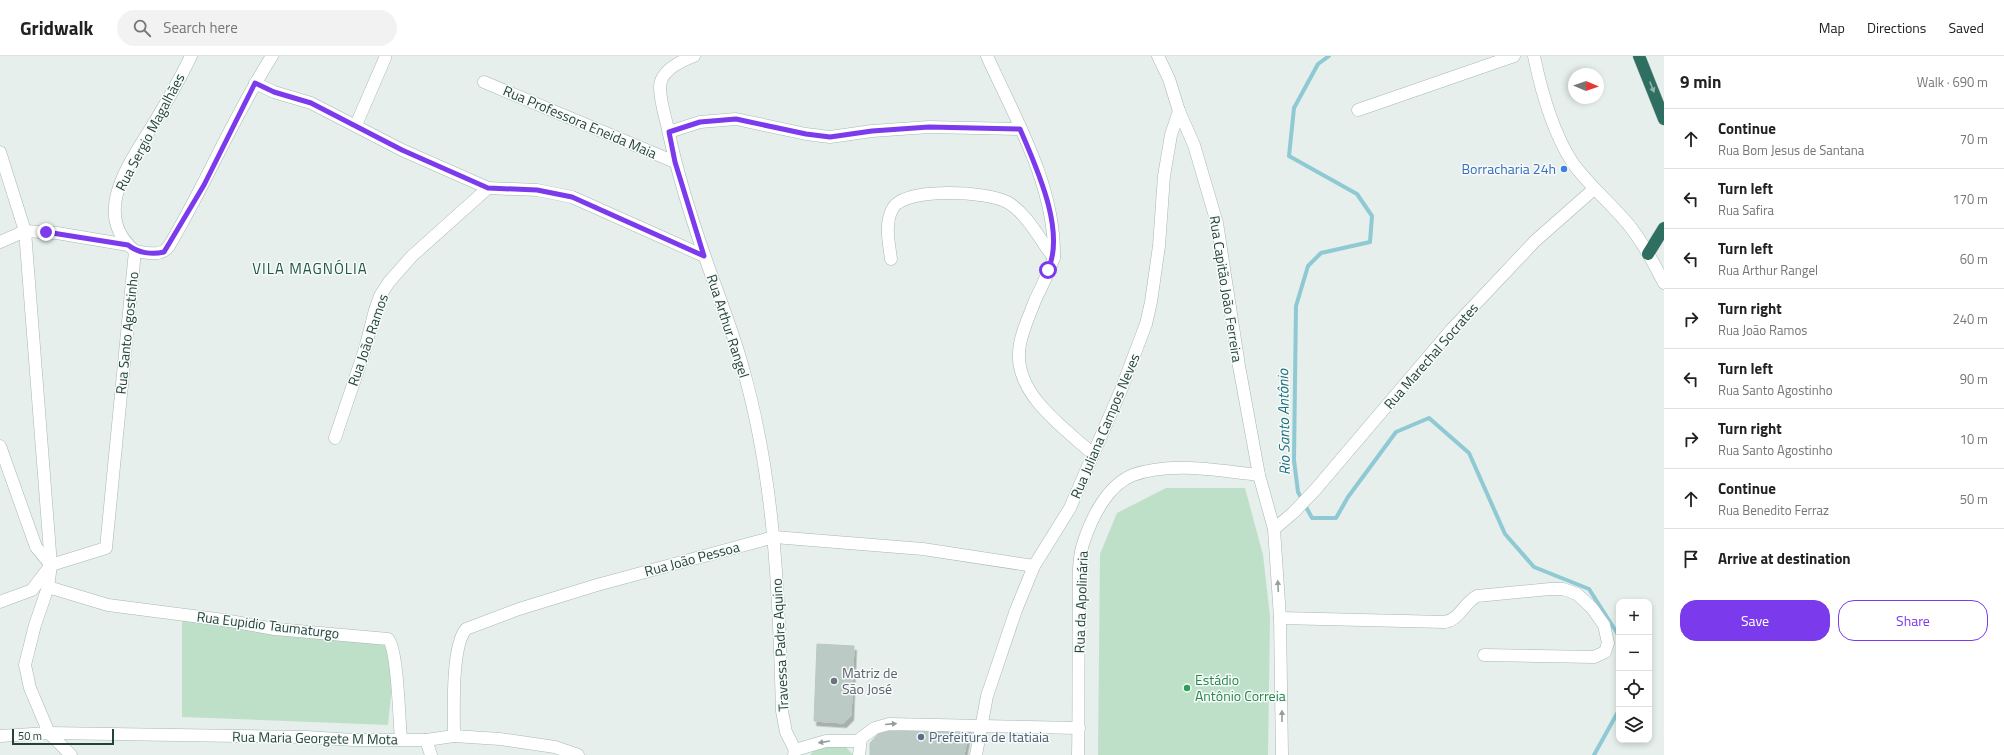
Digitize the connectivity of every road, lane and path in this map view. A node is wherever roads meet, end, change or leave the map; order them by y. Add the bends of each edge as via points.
1 (191, 56) edge
2 (272, 56) edge
3 (987, 56) edge
4 (1158, 56) edge
5 (1514, 56) edge
6 (1534, 56) edge
7 (1639, 56) edge
8 (688, 57) edge
9 (385, 58) dead end
10 (484, 82) dead end
11 (255, 83) junction
12 (1358, 110) dead end
13 (1179, 111) junction
14 (1664, 119) edge
15 (356, 125) junction
16 (1020, 129) junction
17 (669, 132) junction
18 (0, 152) edge
19 (675, 162) junction
20 (488, 188) junction
21 (1594, 190) junction
22 (1664, 228) edge
23 (25, 231) junction
24 (0, 242) edge
25 (131, 248) junction
26 (1648, 254) junction
27 (704, 256) junction
28 (1054, 258) junction
29 (891, 259) dead end
30 (1664, 283) edge
31 (335, 438) dead end
32 (0, 446) edge
33 (1093, 454) junction
34 (1259, 475) junction
35 (1274, 529) junction
36 (774, 537) junction
37 (52, 564) junction
38 (1034, 566) junction
39 (48, 587) junction
40 (0, 602) edge
41 (1280, 618) junction
42 (1484, 654) dead end
43 (980, 726) junction
44 (1079, 728) junction
45 (49, 733) junction
46 (0, 736) edge
47 (454, 736) junction
48 (401, 739) junction
49 (426, 740) junction
50 (859, 749) edge
51 (794, 753) edge
52 (71, 755) edge
53 (430, 755) edge
54 (578, 755) edge
55 (976, 755) edge
56 (1078, 755) edge
57 (1282, 755) edge

1 - 25 street, Rua Sergio Magalhães via 135,154 116,193 115,217 118,229
2 - 11 street, Rua Santo Agostinho
3 - 16 street
4 - 13 street, Rua Capitão João Ferreira via 1169,79
5 - 12 street
6 - 21 street via 1541,90 1556,127 1572,161
7 -> 14 highway
8 - 17 street, Rua Arthur Rangel via 664,75 660,84 660,96
9 - 15 street
10 - 19 street, Rua Professora Eneida Maia
11 - 15 street via 274,92 311,103
11 - 25 street, Rua Santo Agostinho via 204,185 169,246 160,253
13 - 33 street, Rua Juliana Campos Neves via 1171,135 1164,176 1158,252 1146,324
13 - 34 street, Rua Capitão João Ferreira via 1194,144 1217,223
15 - 20 street via 402,150
16 - 17 street via 921,127 830,137 736,119 700,122
16 - 28 street via 1044,190 1051,217
17 - 19 street, Rua Arthur Rangel
18 - 23 street
19 - 27 street, Rua Arthur Rangel
20 - 27 street via 537,190 572,197
20 - 31 street, Rua João Ramos via 412,256 386,286 375,310 365,350
21 - 26 street via 1622,217
21 - 35 street, Rua Marechal Socrates via 1535,241 1452,330 1352,450 1293,513
22 - 26 highway
23 - 24 street
23 - 25 street via 57,233
23 - 37 street
25 - 37 street, Rua Santo Agostinho via 106,548
26 - 30 street
27 - 36 street, Rua Arthur Rangel via 728,320 756,414
28 - 29 street via 1016,208 1006,201 982,195 954,194 917,196 898,202 893,207 889,220 888,242
28 - 33 street via 1025,325 1019,352 1020,375 1038,402
32 - 37 street via 36,547
33 - 38 street, Rua Juliana Campos Neves via 1070,508
34 - 35 street, Rua Capitão João Ferreira
34 - 44 street, Rua da Apolinária via 1157,469 1132,476 1112,490 1099,505 1083,545 1080,576
41 -> 35 street, Rua Capitão João Ferreira
36 - 38 street, Rua João Pessoa via 923,549
36 - 47 street, Rua João Pessoa via 597,585 519,609 466,629 461,634 456,668
36 - 51 street, Travessa Padre Aquino via 782,711
37 - 39 street
37 - 40 street via 32,590
38 - 43 street, Rua Juliana Campos Neves via 996,665
39 - 45 street via 25,665 30,688
39 - 48 street, Rua Eupidio Taumaturgo via 108,605 275,629 388,639 393,645 396,660
41 - 42 street via 1445,622 1451,621 1477,596 1563,590 1576,594 1592,608 1604,625 1608,642 1605,652 1594,657
57 -> 41 street, Rua Capitão João Ferreira
43 - 44 street
50 -> 43 street via 864,735 874,728 889,724
43 - 55 street, Rua Juliana Campos Neves
44 - 56 street, Rua da Apolinária
45 - 46 street, Rua Maria Georgete M Mota
45 - 48 street, Rua Maria Georgete M Mota
45 - 52 street
47 - 49 street, Rua Maria Georgete M Mota
47 - 54 street, Rua Maria Georgete M Mota via 555,747
48 - 49 street, Rua Maria Georgete M Mota
49 - 53 street
50 -> 51 street via 856,741 826,741

